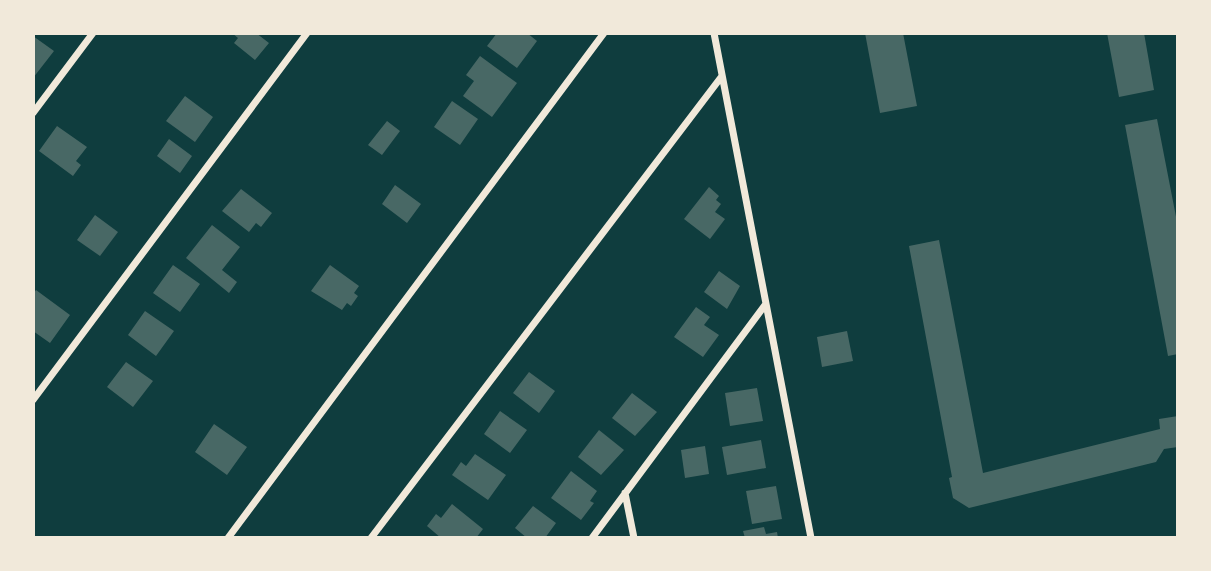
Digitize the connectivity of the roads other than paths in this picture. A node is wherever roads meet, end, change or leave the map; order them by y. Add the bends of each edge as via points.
1 (93, 33) edge
2 (307, 33) edge
3 (604, 33) edge
4 (714, 33) edge
5 (722, 76) junction
6 (33, 113) edge
7 (765, 305) junction
8 (33, 400) edge
9 (625, 493) junction
10 (228, 538) edge
11 (371, 538) edge
12 (592, 538) edge
13 (634, 538) edge
14 (811, 538) edge

1 - 6 street
2 - 8 street
3 - 10 street
4 - 5 street
5 - 7 street
5 - 11 street
7 - 9 street
7 - 14 street
9 - 12 street
9 - 13 street

